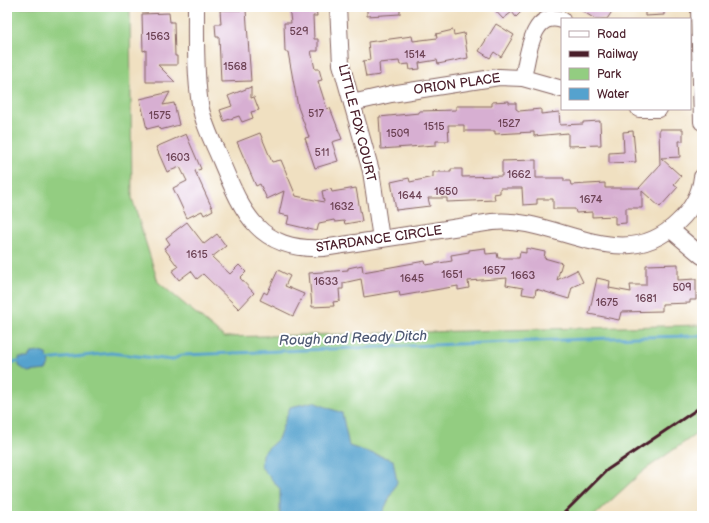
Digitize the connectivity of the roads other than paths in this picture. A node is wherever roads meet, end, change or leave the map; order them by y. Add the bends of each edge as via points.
1 (196, 7) edge
2 (338, 7) edge
3 (699, 7) edge
4 (561, 20) edge
5 (523, 78) junction
6 (561, 87) edge
7 (352, 104) junction
8 (691, 108) edge
9 (702, 108) edge
10 (702, 122) edge
11 (702, 177) edge
12 (698, 205) edge
13 (670, 229) junction
14 (381, 239) junction
15 (702, 256) edge

1 - 14 street, STARDANCE CIRCLE via 198,87 204,120 238,201 248,218 270,237 296,247 323,248
2 - 7 street, LITTLE FOX COURT via 340,55
3 - 9 street
4 - 5 street via 546,19 537,26
5 - 6 street, ORION PLACE
5 - 7 street, ORION PLACE via 480,80 391,94
7 - 14 street, LITTLE FOX COURT via 371,171
8 - 9 street
9 - 10 street
11 - 12 street, STARDANCE CIRCLE
12 - 13 street, STARDANCE CIRCLE
13 - 14 street, STARDANCE CIRCLE via 644,243 622,246 602,244 511,221
13 - 15 street

